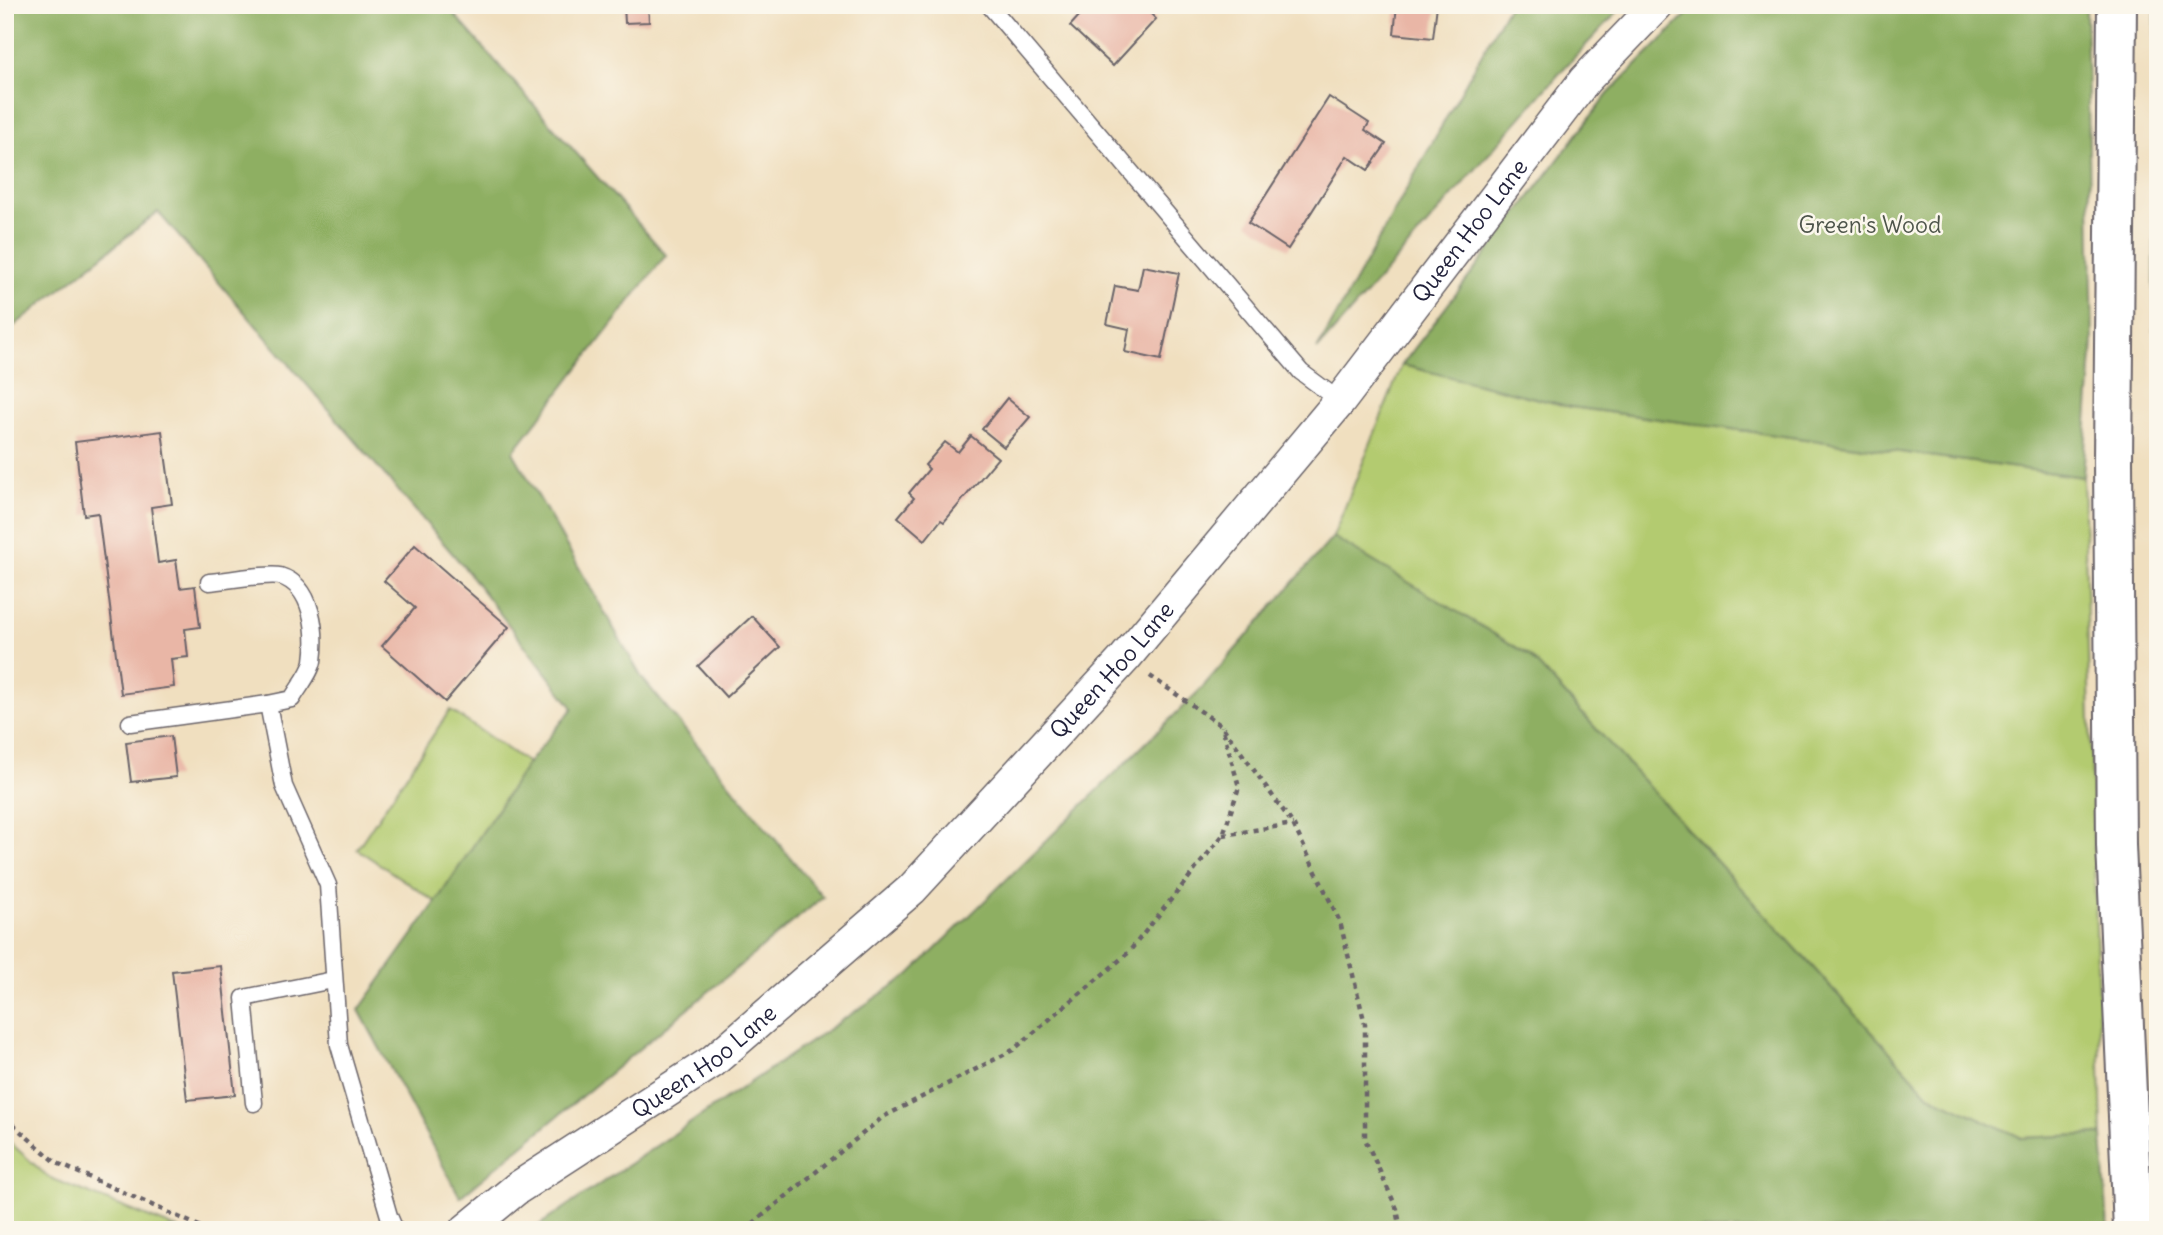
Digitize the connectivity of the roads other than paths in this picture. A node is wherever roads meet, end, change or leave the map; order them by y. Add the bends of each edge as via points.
1 (989, 5) edge
2 (1657, 5) edge
3 (2117, 5) edge
4 (1340, 401) junction
5 (209, 582) dead end
6 (268, 704) junction
7 (130, 723) dead end
8 (333, 980) junction
9 (254, 1103) dead end
10 (396, 1230) edge
11 (466, 1230) edge
12 (2133, 1230) edge

1 - 4 lane via 1301,372
2 - 4 street, Queen Hoo Lane via 1585,80
3 - 12 street via 2116,845
4 - 11 street, Queen Hoo Lane via 1125,658 912,889 712,1062 516,1189
5 - 6 lane via 277,575 302,590 313,623 312,663 292,699
6 - 7 lane
6 - 8 lane via 284,786 328,885
8 - 9 lane via 244,998
8 - 10 lane via 339,1045

